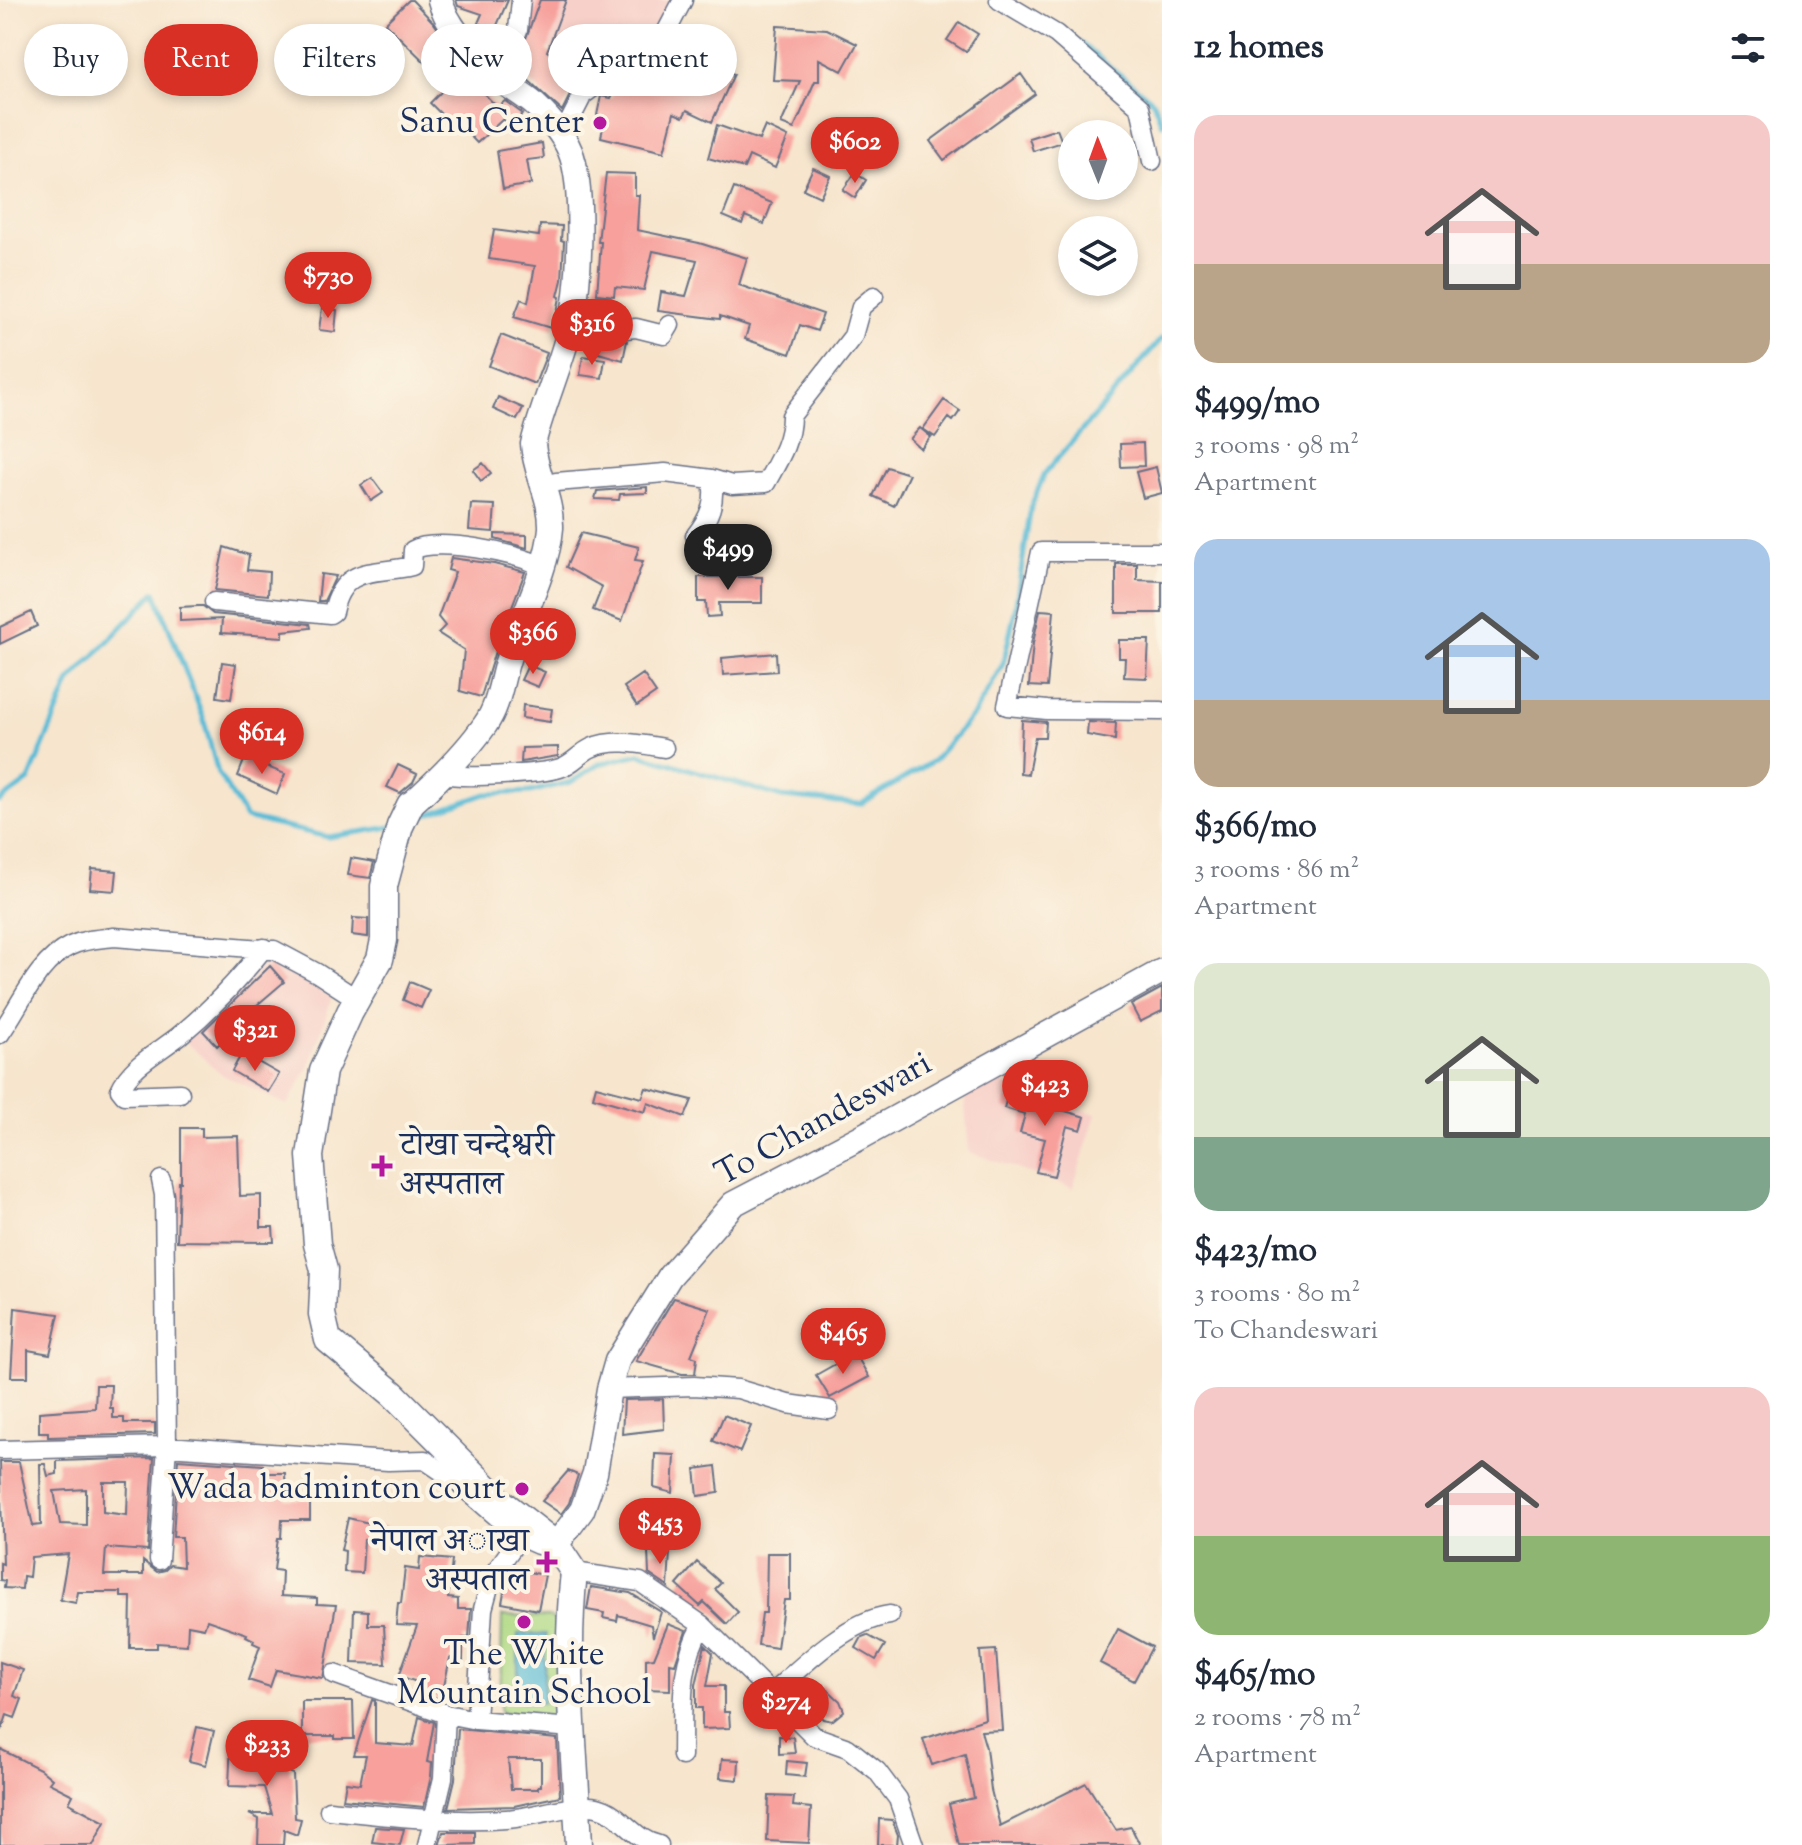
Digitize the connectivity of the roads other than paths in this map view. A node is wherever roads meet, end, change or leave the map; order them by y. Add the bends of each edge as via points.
1 (440, 0) edge
2 (521, 0) edge
3 (683, 0) edge
4 (999, 0) edge
5 (452, 24) edge
6 (519, 24) edge
7 (522, 96) edge
8 (562, 136) junction
9 (1152, 161) dead end
10 (874, 296) dead end
11 (670, 325) dead end
12 (569, 331) junction
13 (712, 479) junction
14 (543, 487) junction
15 (695, 536) dead end
16 (1162, 552) edge
17 (541, 566) junction
18 (214, 602) dead end
19 (1162, 711) edge
20 (664, 748) dead end
21 (444, 774) junction
22 (410, 805) joint
23 (264, 948) junction
24 (1162, 971) edge
25 (357, 999) junction
26 (0, 1034) edge
27 (180, 1093) dead end
28 (161, 1180) dead end
29 (609, 1389) junction
30 (829, 1410) dead end
31 (167, 1446) junction
32 (0, 1450) edge
33 (520, 1537) junction
34 (556, 1545) junction
35 (159, 1560) dead end
36 (574, 1572) junction
37 (890, 1615) dead end
38 (702, 1625) junction
39 (334, 1674) dead end
40 (771, 1694) junction
41 (446, 1714) junction
42 (476, 1720) junction
43 (572, 1728) junction
44 (682, 1756) dead end
45 (577, 1808) junction
46 (329, 1810) dead end
47 (431, 1820) junction
48 (427, 1845) edge
49 (579, 1845) edge
50 (659, 1845) edge
51 (914, 1845) edge

1 - 5 street
2 - 6 street
3 - 8 street via 663,38 631,68 583,95
4 - 9 street via 1056,34 1140,107
7 - 8 street
8 - 12 street via 571,153 578,193 578,271
10 - 13 street via 861,307 853,336 791,416 785,450 766,483 732,485
11 - 12 street via 664,335 636,328
12 - 14 street via 533,444
13 - 14 street via 665,473
13 - 15 street via 715,496 708,519
14 - 17 street via 551,525
16 - 19 street via 1041,552 1007,706
17 - 18 street via 457,545 420,546 413,550 412,566 370,571 346,582 330,614
17 - 21 street via 493,711
20 - 21 street via 606,744 549,771
21 - 22 street
22 - 25 main road via 384,886 380,959
23 - 25 street
23 - 26 street via 114,937 78,943 47,965
23 - 27 street via 120,1090 124,1095
24 - 29 street, To Chandeswari via 733,1204 670,1276 617,1361
25 - 34 main road via 323,1071 310,1156 328,1340 393,1394 501,1502
28 - 31 street
29 - 30 street via 738,1389
29 - 34 street, To Chandeswari via 595,1473 582,1510
31 - 32 street
31 - 33 street via 425,1460
31 - 35 street
33 - 34 street
33 - 42 street via 492,1576 483,1609
34 - 36 main road
36 - 38 street via 640,1582
36 - 43 main road
37 - 40 street via 874,1617 819,1652
38 - 40 street
38 - 44 street via 684,1668
39 - 41 street
40 - 51 street via 814,1736 848,1748 877,1771 898,1799
41 - 42 street
41 - 47 street via 443,1778
42 - 43 street
43 - 45 main road
45 - 47 street via 508,1819
45 - 49 main road
45 - 50 street via 597,1807 644,1842
46 - 47 street
47 - 48 street

